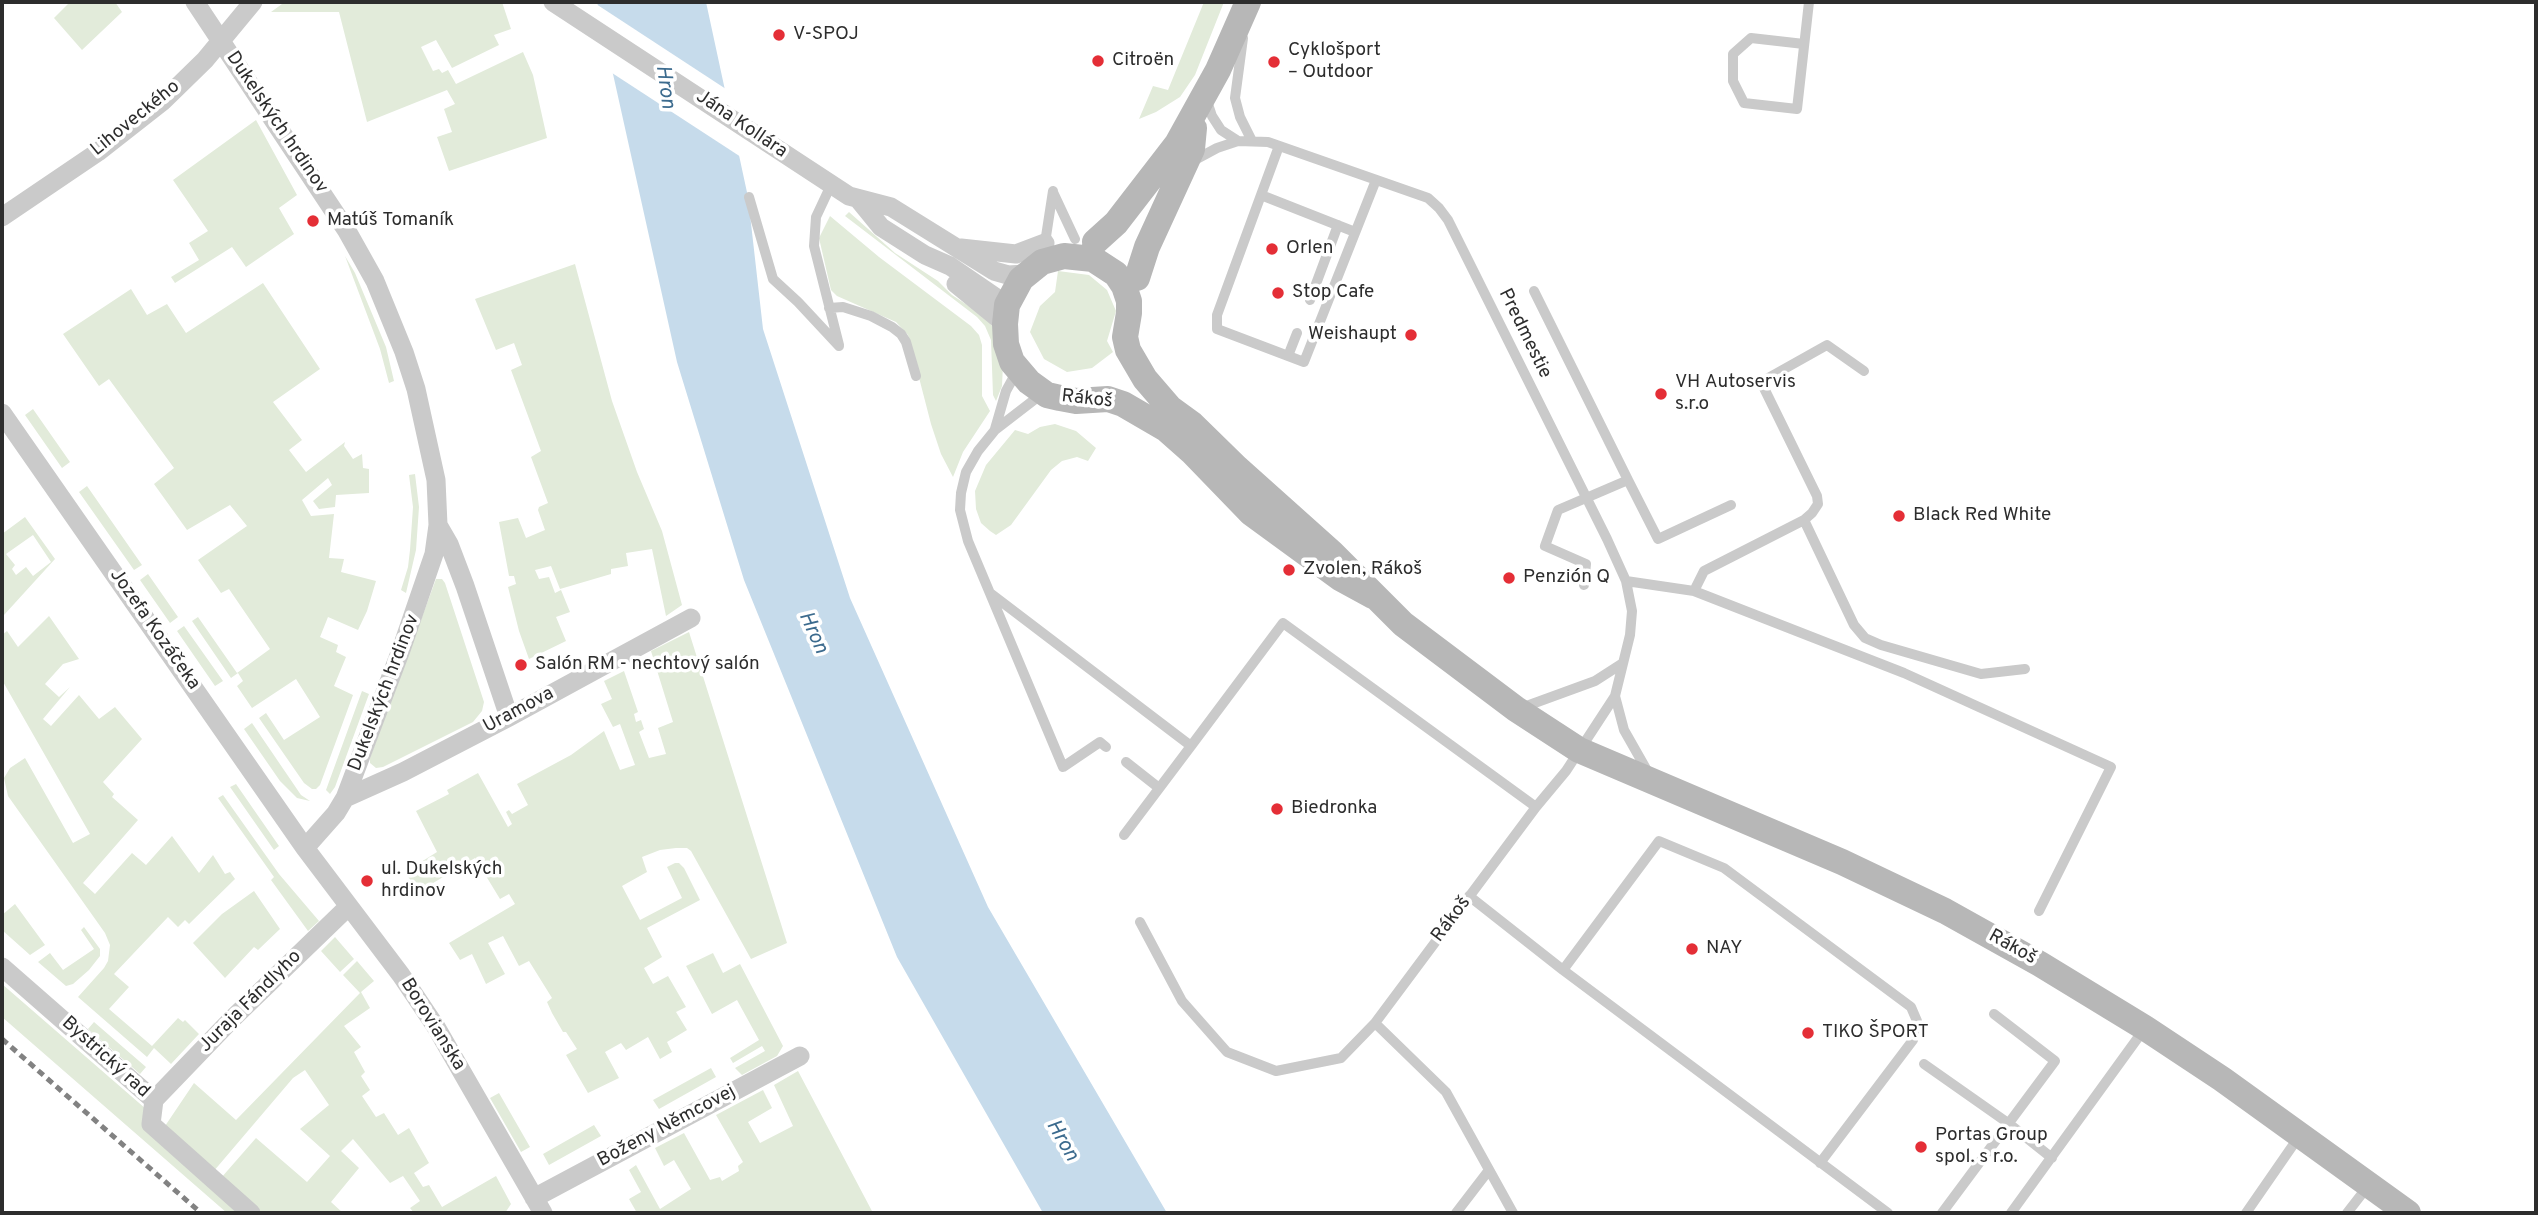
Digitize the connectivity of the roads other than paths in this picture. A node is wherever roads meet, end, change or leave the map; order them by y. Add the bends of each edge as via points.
1 (195, 2) edge
2 (253, 2) edge
3 (553, 2) edge
4 (1809, 2) edge
5 (1246, 5) edge
6 (221, 41) junction
7 (1804, 44) junction
8 (1201, 101) junction
9 (1238, 141) junction
10 (1252, 141) junction
11 (1279, 146) junction
12 (1181, 154) junction
13 (1376, 180) junction
14 (831, 185) junction
15 (1261, 195) junction
16 (748, 197) dead end
17 (859, 200) junction
18 (2, 217) edge
19 (1338, 225) junction
20 (1355, 232) junction
21 (961, 248) junction
22 (1094, 248) junction
23 (1039, 259) junction
24 (1137, 278) junction
25 (1534, 291) dead end
26 (1310, 300) dead end
27 (830, 308) junction
28 (1010, 316) junction
29 (1297, 332) dead end
30 (1135, 346) junction
31 (1288, 356) junction
32 (1018, 370) junction
33 (1864, 371) dead end
34 (916, 376) dead end
35 (1101, 380) junction
36 (1050, 386) junction
37 (2, 413) edge
38 (1166, 429) junction
39 (995, 430) junction
40 (1628, 480) junction
41 (1586, 498) junction
42 (1731, 505) dead end
43 (1804, 520) junction
44 (438, 525) junction
45 (1626, 581) junction
46 (1584, 585) dead end
47 (1693, 590) junction
48 (990, 593) junction
49 (1373, 596) junction
50 (691, 618) dead end
51 (1623, 663) junction
52 (2025, 669) dead end
53 (1615, 696) junction
54 (1516, 709) junction
55 (509, 717) junction
56 (1191, 746) junction
57 (1106, 747) dead end
58 (1578, 750) junction
59 (1126, 762) dead end
60 (1654, 783) junction
61 (1159, 788) junction
62 (345, 798) junction
63 (1536, 807) junction
64 (1124, 835) dead end
65 (305, 848) junction
66 (1469, 896) junction
67 (349, 906) junction
68 (2039, 911) dead end
69 (1140, 922) dead end
70 (2, 967) edge
71 (1563, 970) junction
72 (1994, 1014) dead end
73 (1375, 1023) junction
74 (2145, 1028) junction
75 (800, 1056) dead end
76 (1924, 1064) dead end
77 (154, 1100) junction
78 (2008, 1123) junction
79 (2300, 1135) junction
80 (2052, 1158) junction
81 (1820, 1163) junction
82 (1489, 1170) junction
83 (2369, 1185) junction
84 (538, 1206) edge
85 (251, 1213) edge
86 (1456, 1213) edge
87 (1513, 1213) edge
88 (1888, 1213) edge
89 (1942, 1213) edge
90 (2011, 1213) edge
91 (2246, 1213) edge
92 (2347, 1213) edge
93 (2408, 1213) edge

1 - 6 street, Dukelských hrdinov
2 - 6 street, Lihoveckého
3 - 14 street, Jána Kollára
4 - 7 lane
5 - 8 street
5 - 10 lane via 1235,98
6 - 18 street, Lihoveckého via 163,102 131,128
6 - 44 street, Dukelských hrdinov via 347,231 384,300 416,389 436,480
7 - 7 lane via 1797,109 1744,103 1732,81 1734,54 1751,38
8 - 9 lane via 1221,130
8 - 12 street
9 - 10 lane, Predmestie
9 - 12 lane, Predmestie
10 - 11 lane, Predmestie
11 - 13 lane, Predmestie
11 - 15 lane
12 - 22 street via 1147,209
12 - 24 street
13 - 20 lane
13 - 41 lane, Predmestie via 1428,198 1448,220
14 - 17 street, Jána Kollára
14 - 27 lane via 816,218 814,246
15 - 19 lane
15 - 31 lane via 1217,314 1217,329
16 - 27 lane via 773,279 839,346
17 - 21 street, Jána Kollára via 891,206
17 - 28 street, Jána Kollára via 881,227 950,266
19 - 20 lane
19 - 26 lane
20 - 31 lane via 1304,362
21 - 23 street, Jána Kollára
21 - 23 street, Jána Kollára via 977,262 1008,275
22 - 23 street
22 - 23 lane via 1053,191
22 - 24 street via 1122,258
22 - 30 street via 1124,286 1129,301 1126,344
23 - 28 street via 1047,272 1044,282
24 - 30 street via 1145,311
25 - 40 lane
27 - 34 lane via 871,316 901,334
28 - 32 street via 1006,344
28 - 36 street via 1027,355
29 - 31 lane
30 - 35 street
30 - 49 street, Rákoš via 1145,379 1170,408 1332,553
32 - 36 street via 1029,382
32 - 39 lane via 1006,391
33 - 43 lane via 1827,345 1760,383 1817,496 1818,504
35 - 36 street
35 - 38 street, Rákoš via 1132,392
36 - 38 street, Rákoš via 1076,401 1096,398 1122,404
36 - 39 lane
37 - 65 street, Jozefa Kozáčeka
38 - 49 street, Rákoš via 1251,513 1340,578
39 - 48 lane via 966,472 960,510
40 - 41 lane
40 - 42 lane via 1658,540
41 - 45 lane, Predmestie
41 - 46 lane via 1558,510 1545,546 1586,564
43 - 47 lane via 1704,571
43 - 52 lane via 1854,625 1865,638 1980,674
44 - 55 street, Dukelských hrdinov via 465,586
44 - 62 street, Dukelských hrdinov via 417,606
45 - 47 lane
45 - 51 lane, Predmestie via 1632,611
47 - 68 lane via 1904,674 2111,767
48 - 56 lane
48 - 57 lane via 1063,766 1100,742
49 - 54 street, Rákoš
50 - 55 street, Uramova
51 - 53 lane, Predmestie
51 - 54 lane via 1595,681
53 - 58 lane, Predmestie
53 - 60 lane via 1630,742
54 - 58 street, Rákoš
55 - 62 street, Uramova
56 - 61 lane
56 - 63 lane via 1283,623
58 - 60 street, Rákoš
58 - 63 lane, Rákoš
59 - 61 lane
60 - 74 street, Rákoš via 1945,911
61 - 64 lane
62 - 65 street, Dukelských hrdinov
63 - 66 lane, Rákoš
65 - 67 street, Borovianska
66 - 71 lane
66 - 73 lane, Rákoš
67 - 77 street, Juraja Fándlyho
67 - 84 street, Borovianska via 436,1027
69 - 73 lane, Rákoš via 1182,1001 1227,1052 1276,1071 1341,1058
70 - 77 street, Bystrický rad
71 - 81 lane
71 - 81 lane via 1659,841 1724,868 1911,1007 1917,1021 1913,1040
72 - 78 lane via 2055,1060
73 - 82 lane via 1446,1092
74 - 79 street, Rákoš
74 - 80 lane
75 - 84 street, Boženy Němcovej
76 - 78 lane
77 - 85 street, Bystrický rad via 151,1124
78 - 80 lane
78 - 89 lane
79 - 83 street, Rákoš
79 - 91 lane
80 - 90 lane
81 - 88 lane
82 - 86 lane
82 - 87 lane
83 - 92 lane
83 - 93 street, Rákoš

